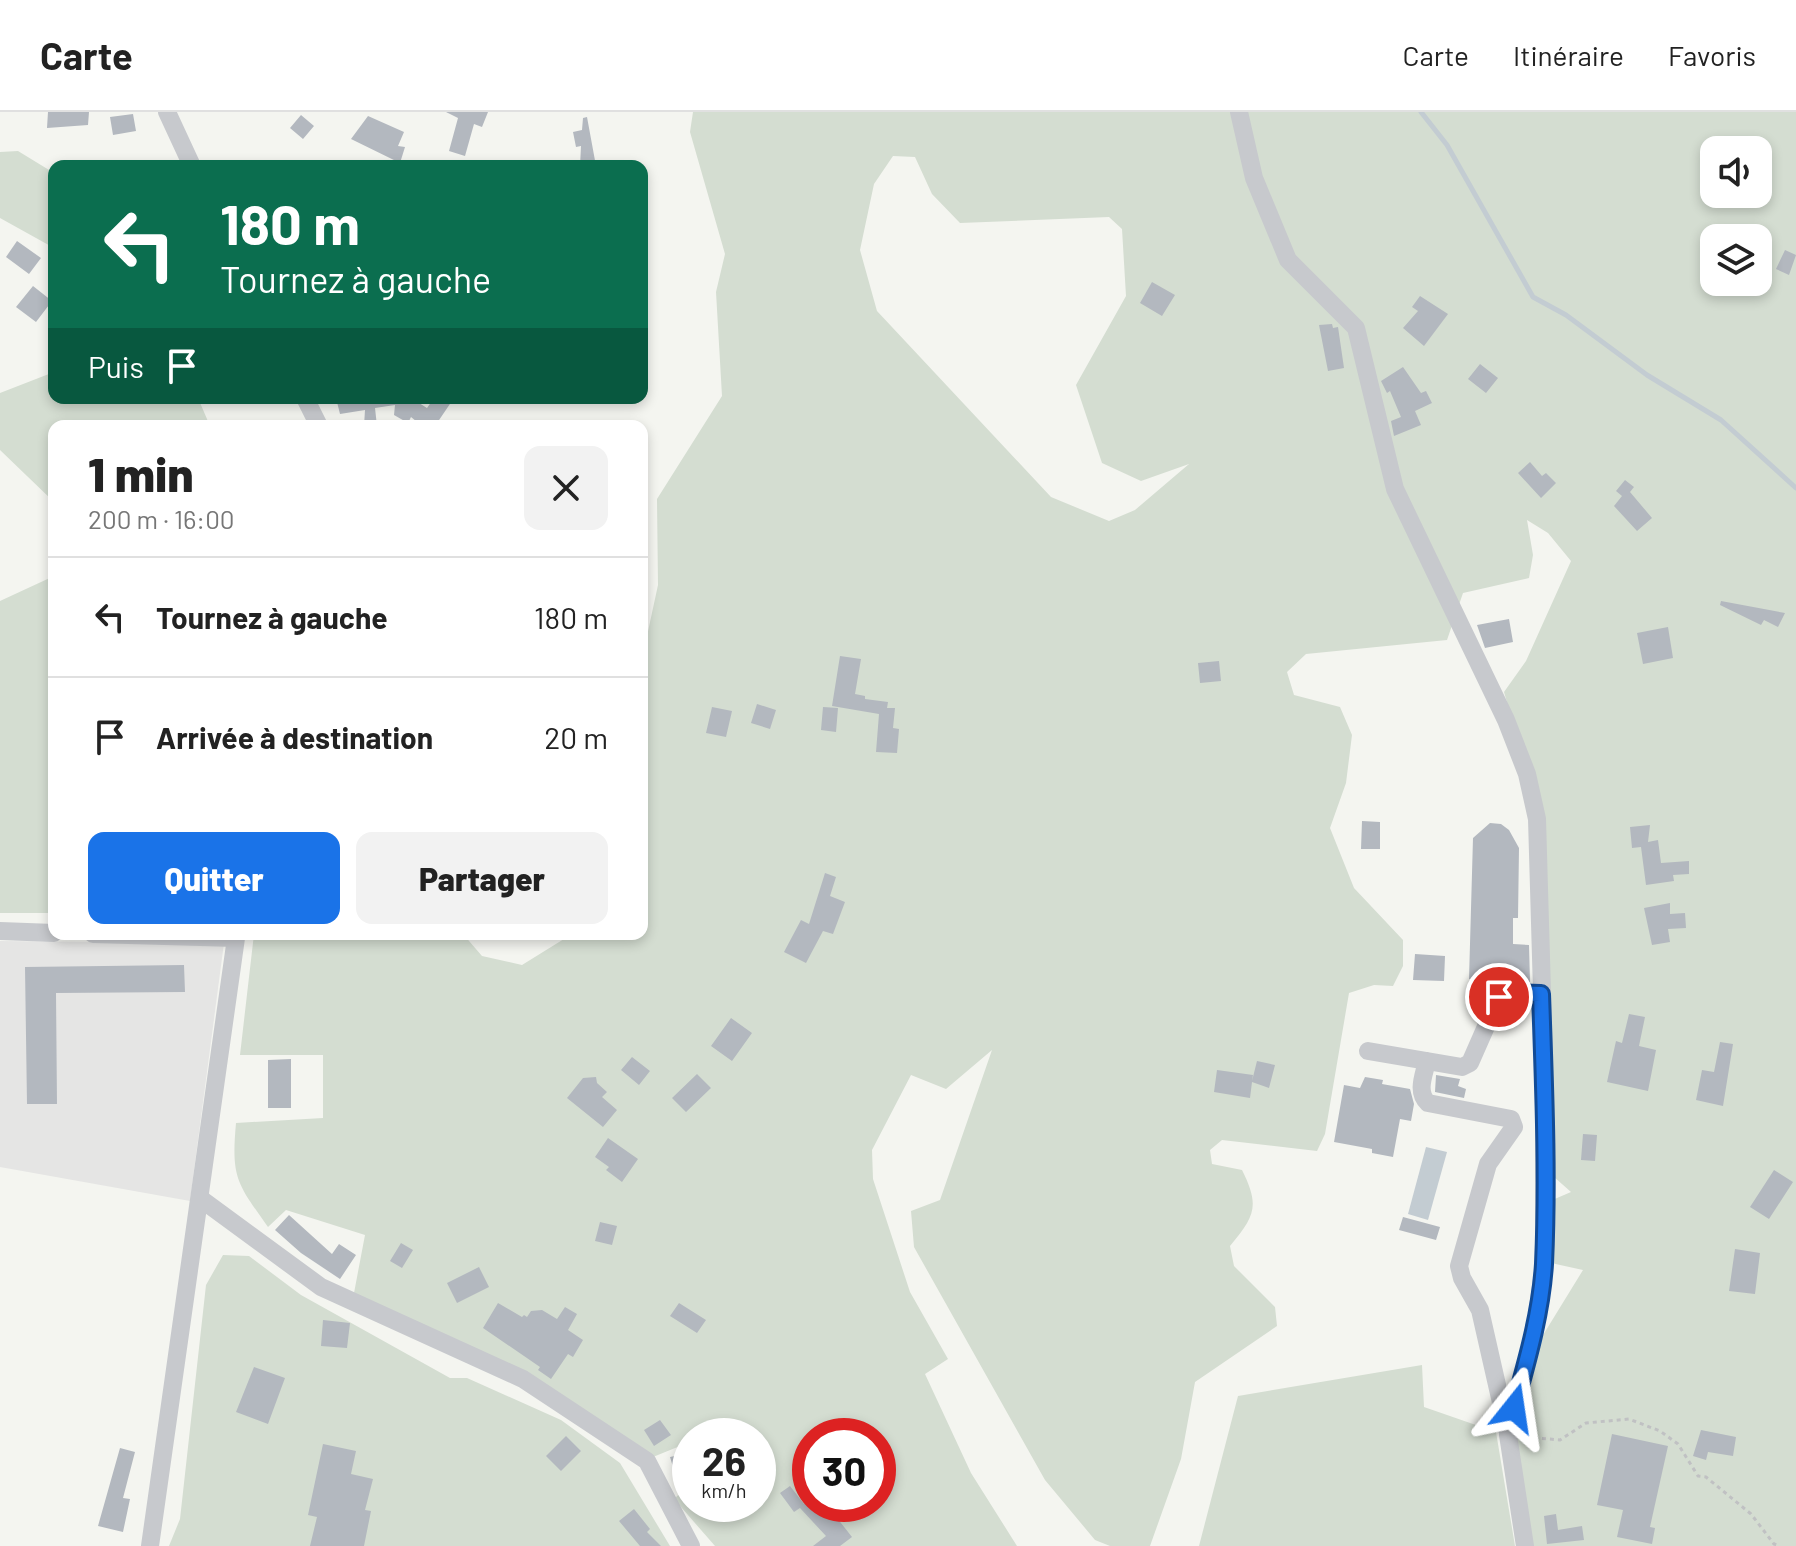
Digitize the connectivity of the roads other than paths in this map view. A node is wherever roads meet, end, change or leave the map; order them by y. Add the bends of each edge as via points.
1 (167, 112) edge
2 (1239, 112) edge
3 (189, 160) edge
4 (0, 931) edge
5 (48, 933) edge
6 (235, 940) edge
7 (1541, 994) junction
8 (1368, 1051) dead end
9 (1427, 1061) junction
10 (1514, 1127) junction
11 (1544, 1127) junction
12 (201, 1199) junction
13 (1511, 1435) junction
14 (150, 1546) edge
15 (691, 1546) edge
16 (1525, 1546) edge

1 - 3 street
2 - 7 street via 1254,178 1288,260 1356,328 1395,489 1527,774 1537,819
4 - 5 street
6 - 12 street
7 - 9 street via 1499,997 1470,1063 1462,1067
7 - 11 street
8 - 9 street
9 - 10 street via 1421,1089 1428,1103 1511,1119
10 - 11 street
10 - 13 street via 1488,1164 1459,1266 1480,1310
11 - 13 street via 1544,1265
12 - 14 street
12 - 15 street via 321,1287 523,1379 647,1461
13 - 16 street

